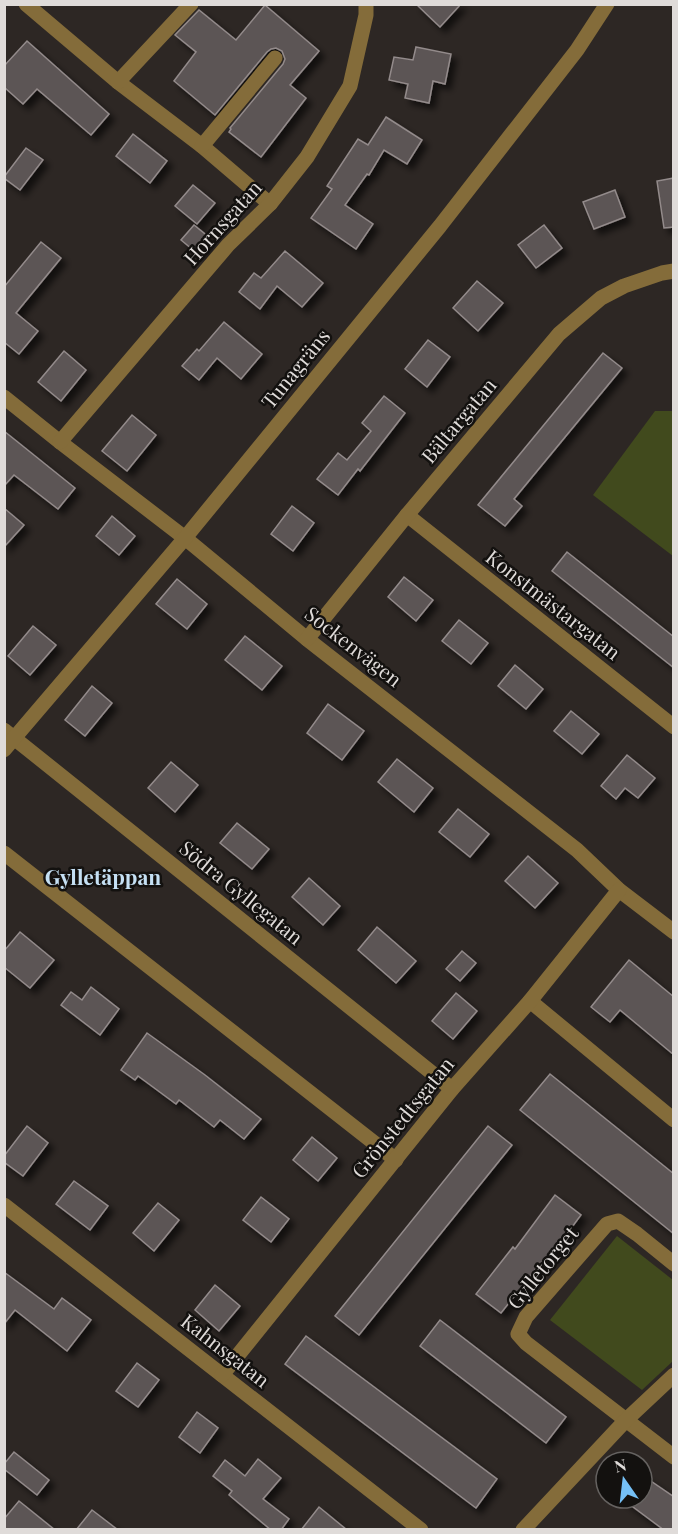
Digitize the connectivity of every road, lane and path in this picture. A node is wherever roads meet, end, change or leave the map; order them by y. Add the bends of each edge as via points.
1 (26, 4) edge
2 (191, 4) edge
3 (366, 4) edge
4 (608, 4) edge
5 (275, 58) dead end
6 (118, 82) junction
7 (202, 146) junction
8 (270, 204) junction
9 (674, 272) edge
10 (4, 397) edge
11 (60, 442) junction
12 (407, 515) junction
13 (185, 538) junction
14 (307, 639) junction
15 (674, 727) edge
16 (10, 733) edge
17 (4, 750) edge
18 (4, 853) edge
19 (619, 890) junction
20 (674, 932) edge
21 (530, 1001) junction
22 (452, 1089) junction
23 (674, 1120) edge
24 (396, 1160) junction
25 (4, 1204) edge
26 (674, 1264) edge
27 (222, 1375) junction
28 (674, 1375) edge
29 (626, 1420) junction
30 (674, 1457) edge
31 (421, 1530) edge
32 (522, 1530) edge

1 - 6 street
2 - 6 street
3 - 8 street, Hornsgatan via 350,86 307,157
4 - 13 street, Tunagräns via 577,50 440,226
5 - 7 street
6 - 7 street
7 - 8 street
8 - 11 street, Hornsgatan via 228,245
9 - 12 street, Bältargatan via 624,286 601,298 559,334
10 - 11 street, Sockenvägen
11 - 13 street, Sockenvägen
12 - 14 street, Bältargatan
12 - 15 street, Konstmästargatan
13 - 14 street, Sockenvägen
13 - 16 street, Tunagräns
14 - 19 street, Sockenvägen via 577,850
16 - 17 street, Tunagräns
16 - 22 street, Södra Gyllegatan
18 - 24 street
19 - 20 street, Sockenvägen
19 - 21 street, Grönstedtsgatan
21 - 22 street, Grönstedtsgatan
21 - 23 street
22 - 24 street, Grönstedtsgatan
24 - 27 street, Grönstedtsgatan
25 - 27 street, Kahnsgatan
26 - 29 street, Gylletorget via 618,1221 607,1224 526,1317 518,1334
27 - 31 street, Kahnsgatan
28 - 29 street
29 - 30 street, Gylletorget
29 - 32 street

